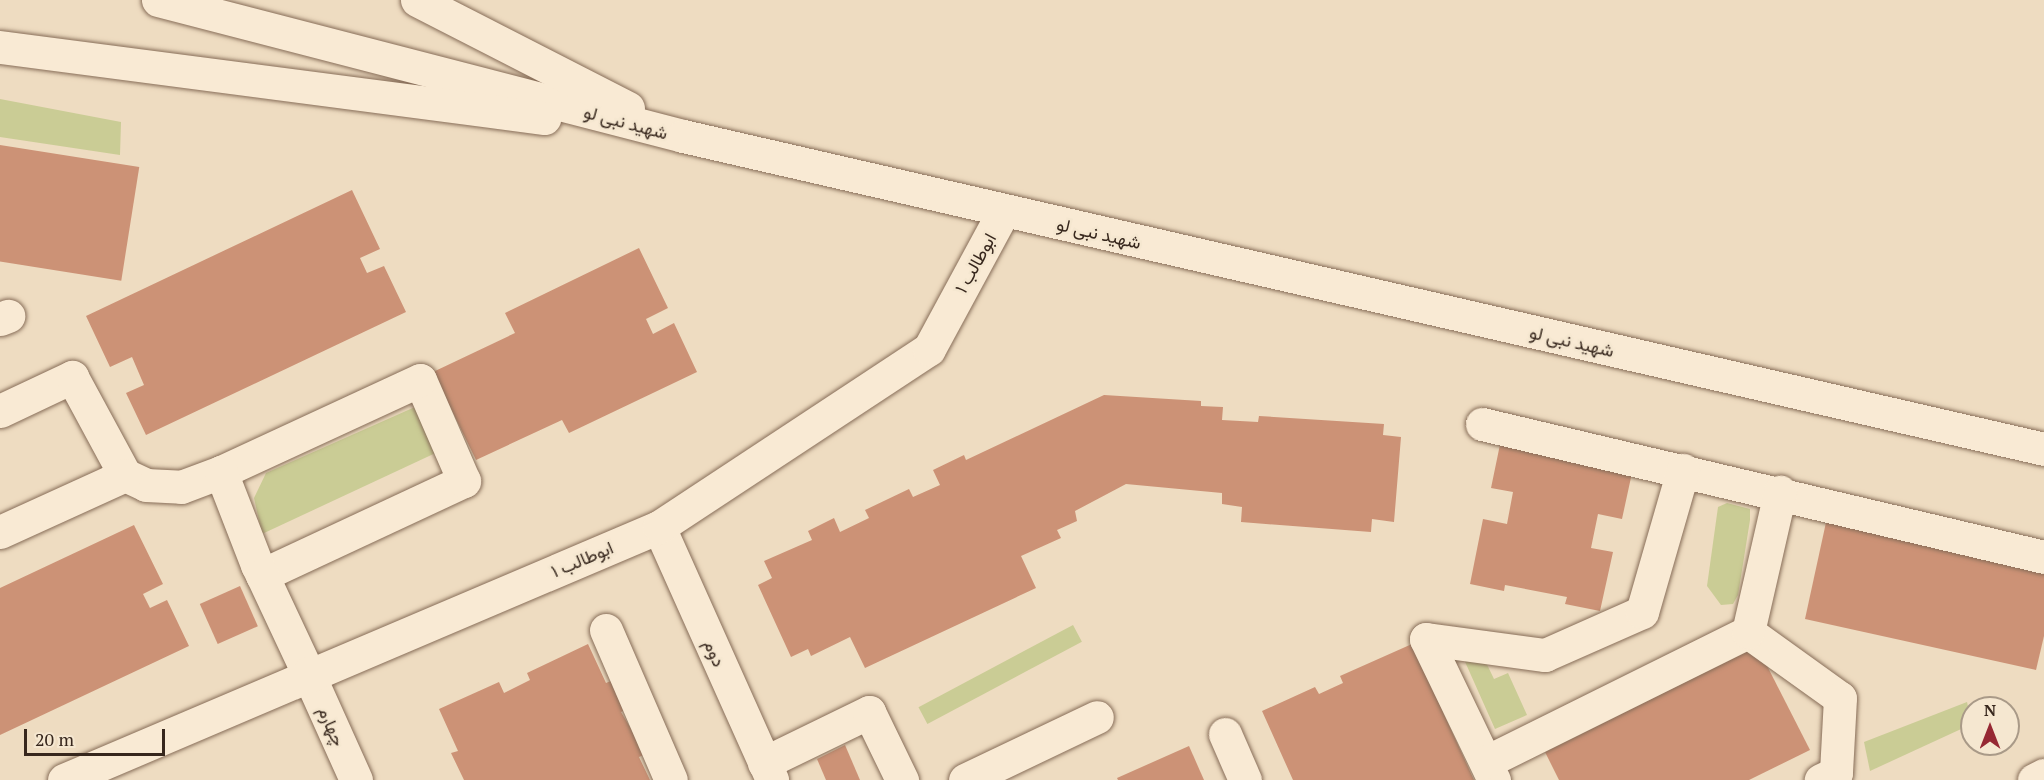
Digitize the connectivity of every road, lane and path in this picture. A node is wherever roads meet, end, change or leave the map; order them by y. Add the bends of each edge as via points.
1 (158, 0) edge
2 (417, 0) edge
3 (0, 48) edge
4 (683, 136) junction
5 (1003, 212) junction
6 (0, 411) edge
7 (1482, 424) dead end
8 (2044, 449) edge
9 (1683, 470) junction
10 (221, 472) junction
11 (125, 475) junction
12 (1780, 492) junction
13 (659, 527) junction
14 (0, 532) edge
15 (2044, 557) edge
16 (262, 575) junction
17 (606, 630) dead end
18 (1748, 632) junction
19 (308, 673) junction
20 (1097, 717) dead end
21 (1226, 734) dead end
22 (1490, 771) edge
23 (768, 772) edge
24 (2044, 775) edge
25 (64, 780) edge
26 (356, 780) edge
27 (670, 780) edge
28 (902, 780) edge
29 (965, 780) edge
30 (1245, 780) edge
31 (1821, 780) edge
32 (2034, 780) edge

1 - 4 street, شهید نبی لو
2 - 4 street
3 - 4 street
4 - 5 street, شهید نبی لو
5 - 8 street, شهید نبی لو
5 - 13 street, ابوطالب ۱ via 929,348
6 - 11 street via 72,377
7 - 9 street
9 - 12 street
9 - 22 street via 1642,612 1545,655 1426,639
10 - 11 street via 181,487 146,486
10 - 16 street, چهارم
10 - 16 street via 420,380 464,481
11 - 14 street
12 - 15 street
12 - 18 street
13 - 19 street, ابوطالب ۱
13 - 23 street, دوم
16 - 19 street, چهارم
17 - 27 street
18 - 22 street
18 - 31 street via 1840,698 1836,773
19 - 25 street, ابوطالب ۱
19 - 26 street, چهارم
20 - 29 street
21 - 30 street
23 - 28 street via 868,712
24 - 32 street

